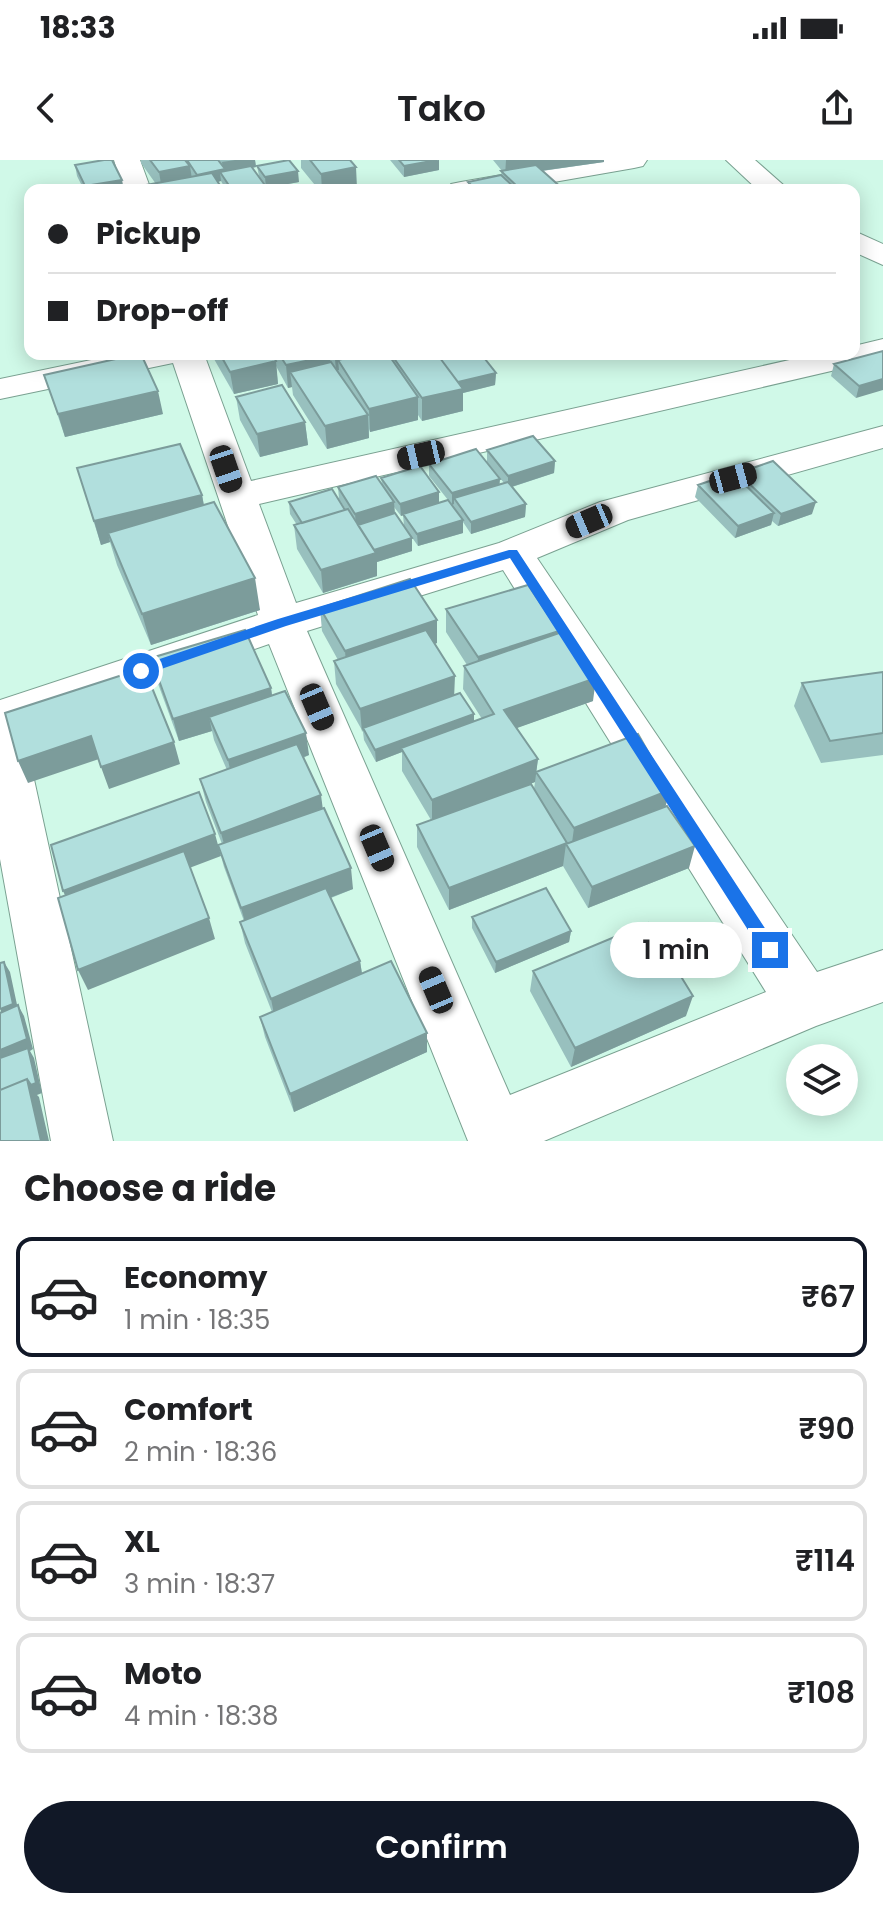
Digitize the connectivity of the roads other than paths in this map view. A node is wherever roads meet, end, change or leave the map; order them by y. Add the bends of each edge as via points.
1 (127, 160) edge
2 (634, 160) edge
3 (739, 160) edge
4 (135, 184) edge
5 (496, 184) edge
6 (768, 184) edge
7 (860, 243) edge
8 (883, 256) edge
9 (883, 349) edge
10 (860, 354) edge
11 (140, 360) edge
12 (189, 360) edge
13 (835, 360) edge
14 (0, 389) edge
15 (883, 437) edge
16 (236, 497) junction
17 (513, 553) junction
18 (282, 623) junction
19 (0, 718) edge
20 (0, 730) edge
21 (883, 976) edge
22 (805, 1003) junction
23 (497, 1136) edge
24 (82, 1141) edge

1 - 4 street
2 - 5 street
3 - 6 street
7 - 8 street
9 - 10 street
11 - 14 street
12 - 16 street
13 - 16 street
15 - 17 street via 614,511
16 - 18 street
17 - 18 street
17 - 22 street
18 - 19 street
18 - 23 street
20 - 24 street
21 - 22 street
22 - 23 street

